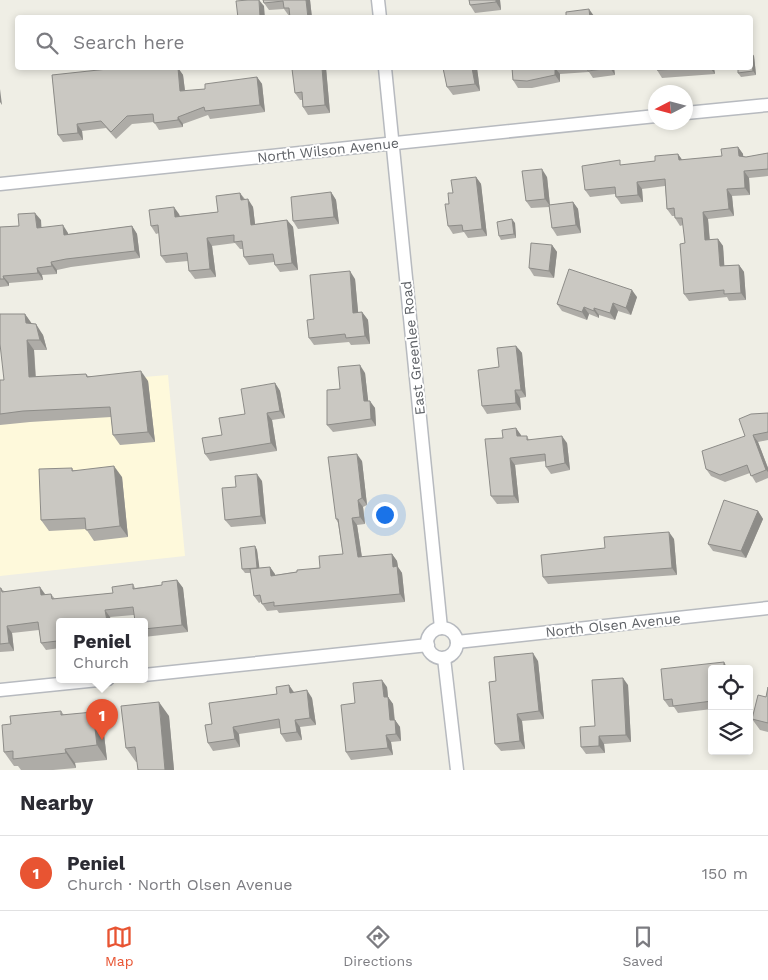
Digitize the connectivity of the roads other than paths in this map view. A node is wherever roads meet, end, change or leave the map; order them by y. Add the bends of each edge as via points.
1 (378, 0) edge
2 (380, 15) edge
3 (385, 70) edge
4 (768, 104) edge
5 (693, 112) edge
6 (648, 117) edge
7 (393, 144) junction
8 (0, 184) edge
9 (768, 608) edge
10 (441, 628) junction
11 (457, 642) junction
12 (428, 645) junction
13 (444, 658) junction
14 (148, 675) edge
15 (69, 683) edge
16 (0, 690) edge
17 (457, 770) edge

1 - 2 street
3 - 7 street, East Greenlee Road
4 - 5 street
6 - 7 street, North Wilson Avenue
7 - 8 street, North Wilson Avenue
7 - 10 street, East Greenlee Road
9 - 11 street, North Olsen Avenue
10 - 11 street via 450,630
10 - 12 street via 430,636
11 - 13 street via 452,654
12 - 13 street via 432,653
12 - 14 street
13 - 17 street
15 - 16 street

